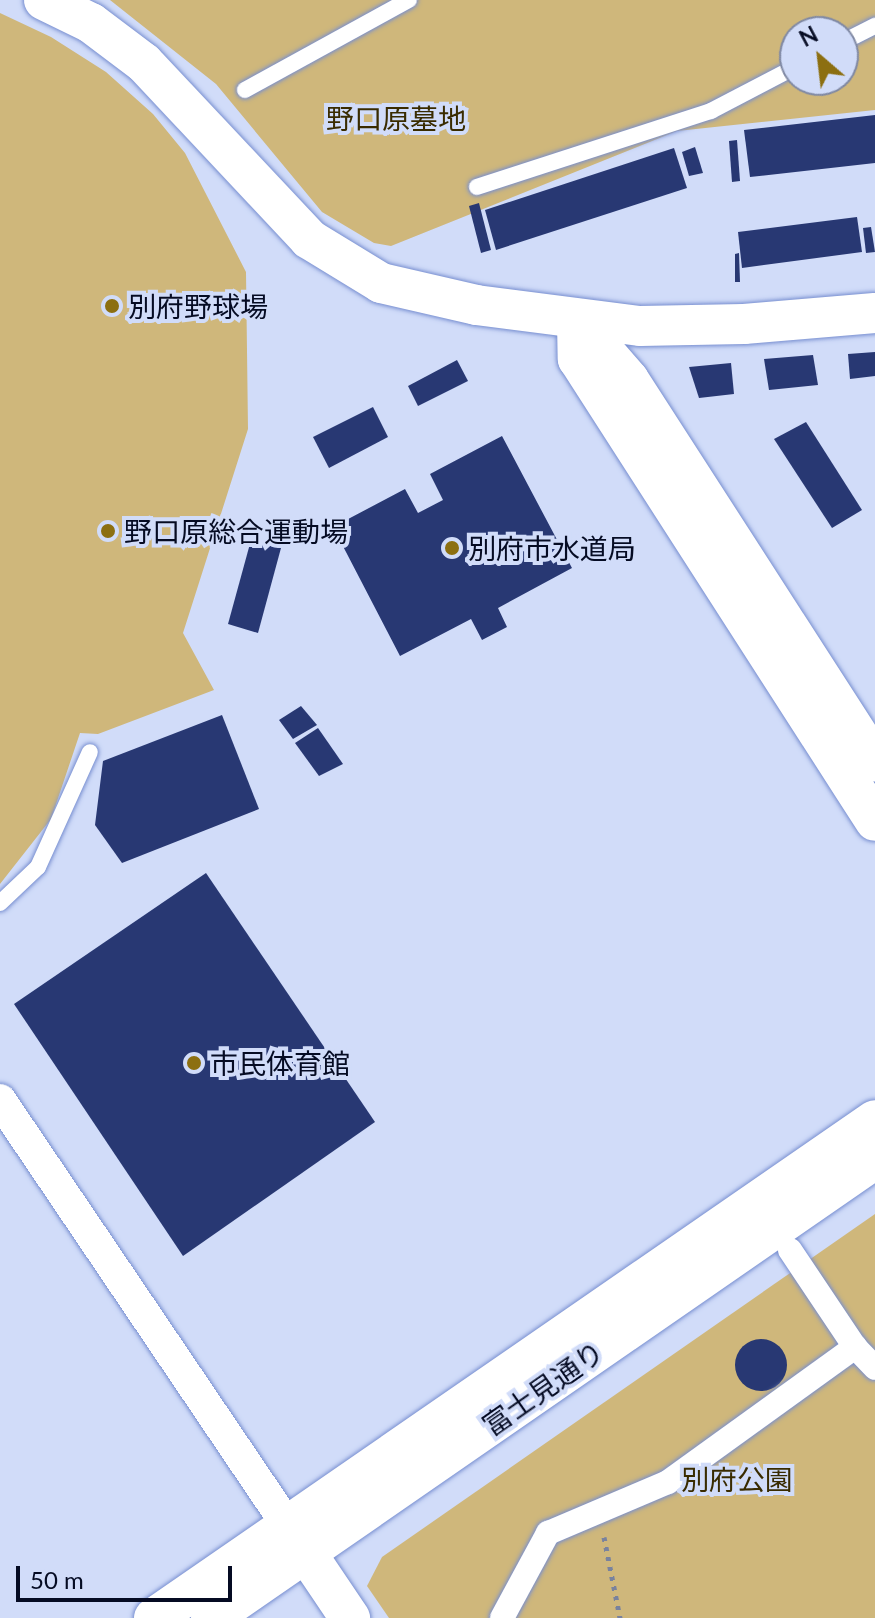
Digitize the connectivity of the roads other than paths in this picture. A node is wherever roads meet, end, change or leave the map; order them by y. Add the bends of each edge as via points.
1 (44, 0) edge
2 (409, 0) edge
3 (779, 75) edge
4 (245, 90) dead end
5 (477, 187) dead end
6 (875, 313) edge
7 (577, 320) junction
8 (694, 327) junction
9 (648, 409) junction
10 (90, 752) dead end
11 (875, 762) edge
12 (875, 821) edge
13 (0, 903) edge
14 (0, 1101) edge
15 (875, 1120) edge
16 (875, 1159) edge
17 (790, 1250) dead end
18 (855, 1347) junction
19 (875, 1368) edge
20 (297, 1539) junction
21 (154, 1618) edge
22 (211, 1618) edge
23 (350, 1618) edge
24 (502, 1618) edge

1 - 7 street via 91,23 144,63 289,218 348,267 429,297
2 - 4 lane
3 - 5 lane via 711,111
6 - 8 street
7 - 8 street
7 - 9 street via 617,362
7 - 12 street via 578,359
8 - 9 street via 656,351 643,382
9 - 11 street
10 - 13 lane via 38,867
14 - 20 street
15 - 20 street
16 - 20 street, 富士見通り
17 - 18 street
18 - 19 street
18 - 24 street via 668,1482 548,1533
20 - 21 street
20 - 22 street, 富士見通り
20 - 23 street

